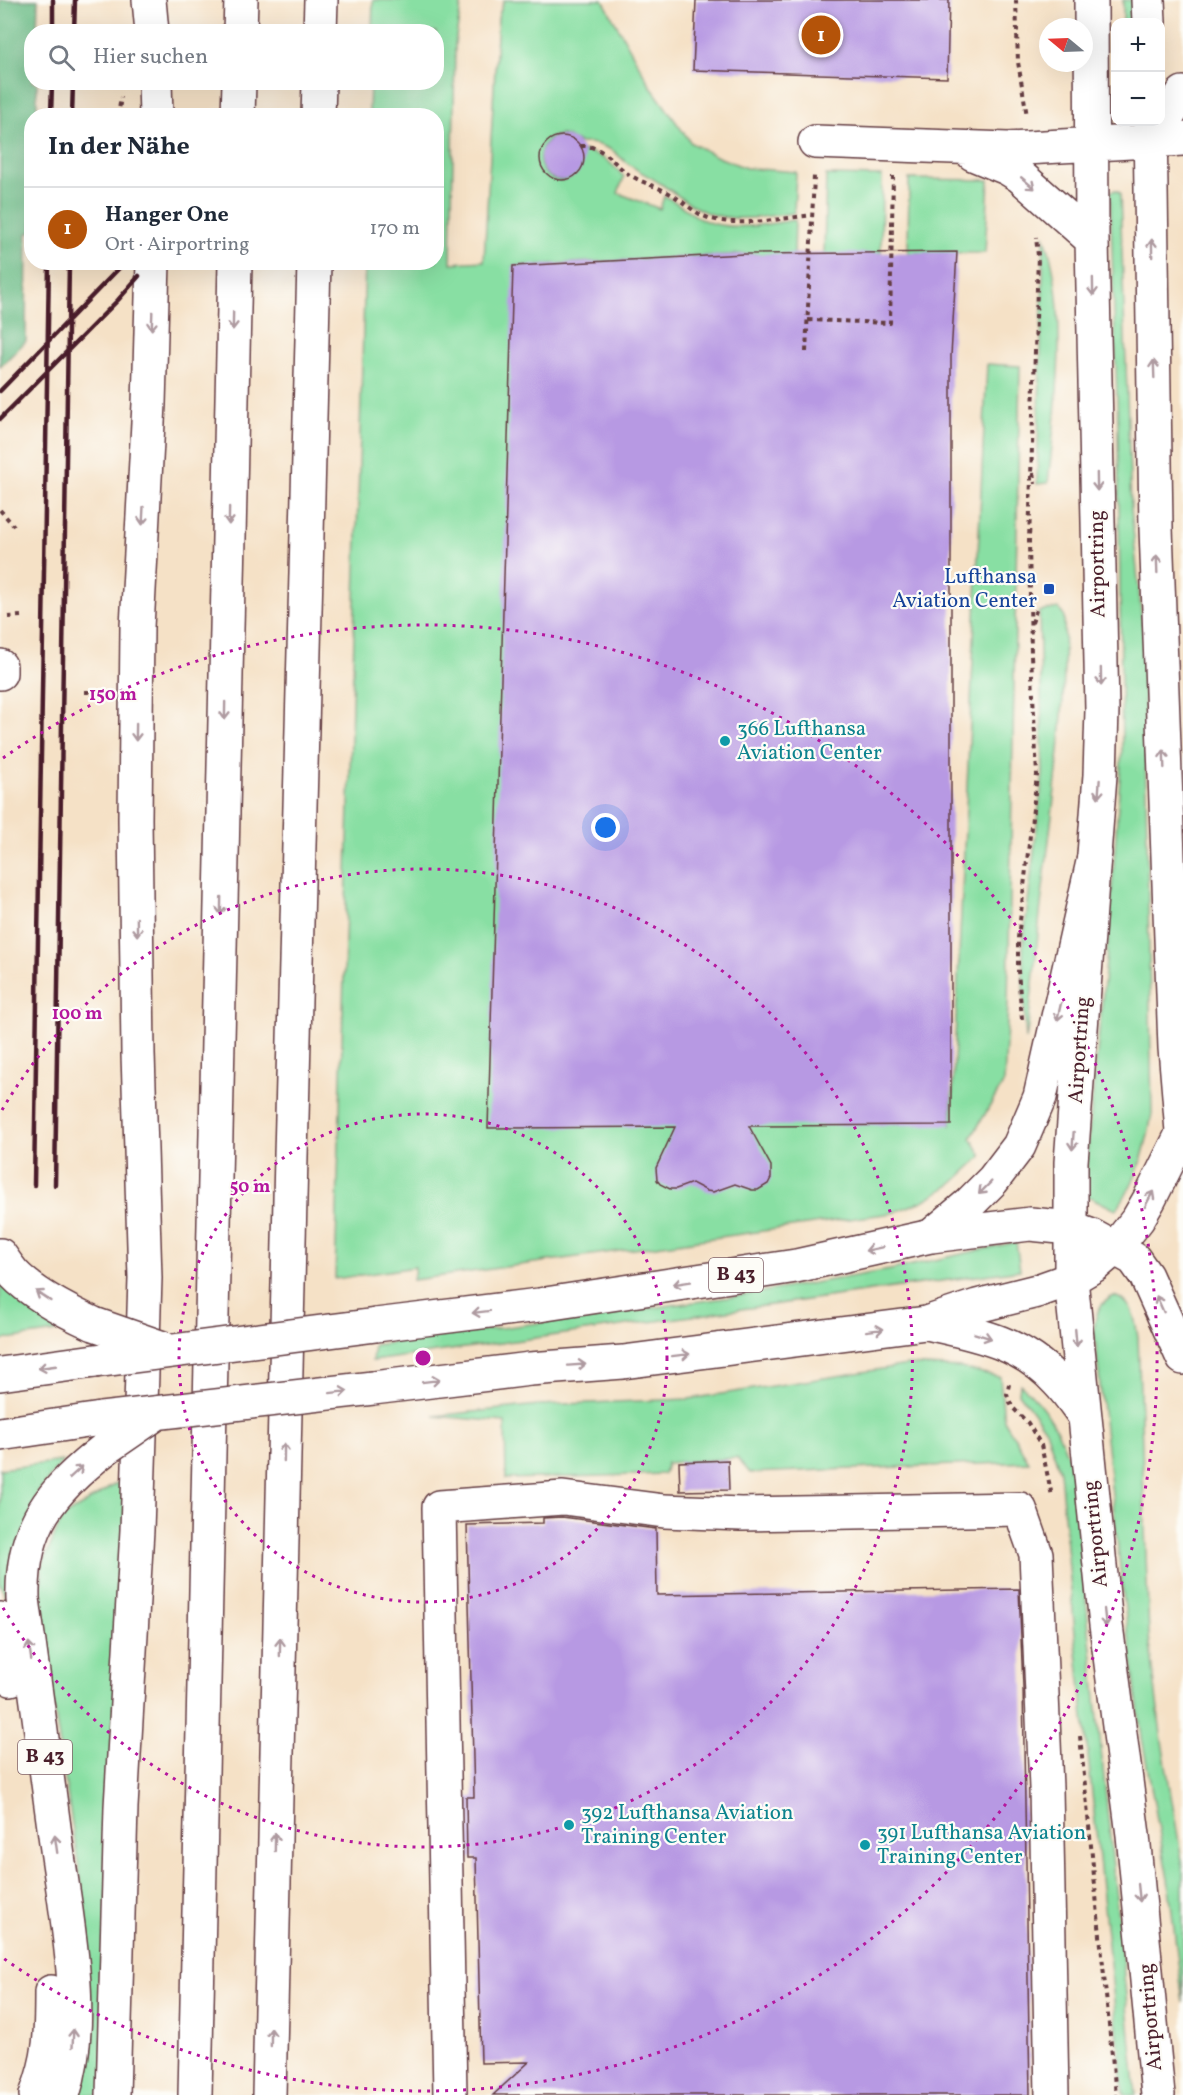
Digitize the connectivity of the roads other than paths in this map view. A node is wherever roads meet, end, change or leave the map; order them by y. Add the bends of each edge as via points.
1 (149, 0) edge
2 (241, 0) edge
3 (321, 0) edge
4 (1091, 0) edge
5 (1148, 0) edge
6 (1149, 18) edge
7 (151, 24) edge
8 (240, 24) edge
9 (320, 24) edge
10 (155, 90) edge
11 (239, 90) edge
12 (319, 90) edge
13 (1183, 93) edge
14 (156, 108) edge
15 (238, 108) edge
16 (318, 108) edge
17 (1150, 132) edge
18 (1091, 136) junction
19 (1183, 139) edge
20 (815, 142) road end
21 (946, 147) junction
22 (1092, 240) junction
23 (153, 270) edge
24 (235, 270) edge
25 (314, 270) edge
26 (0, 666) edge
27 (0, 673) edge
28 (1095, 853) junction
29 (1183, 1132) edge
30 (1183, 1143) edge
31 (1070, 1228) junction
32 (931, 1236) junction
33 (1116, 1247) junction
34 (0, 1255) edge
35 (1071, 1279) junction
36 (926, 1323) junction
37 (171, 1350) junction
38 (1183, 1358) edge
39 (0, 1374) edge
40 (1083, 1414) junction
41 (103, 1433) junction
42 (0, 1434) edge
43 (0, 1619) edge
44 (36, 2095) edge
45 (63, 2095) edge
46 (113, 2095) edge
47 (195, 2095) edge
48 (269, 2095) edge
49 (450, 2095) edge
50 (1052, 2095) edge
51 (1158, 2095) edge

1 - 7 main road
2 - 8 main road
3 - 9 main road
4 - 18 main road, Airportring
5 - 6 main road
10 - 14 main road
11 - 15 main road
12 - 16 main road
13 - 17 main road
17 - 18 main road
17 - 19 main road
29 -> 17 main road via 1175,1048 1156,528
18 - 21 main road via 1008,149
18 - 22 main road, Airportring
20 - 21 main road
21 -> 22 main road via 1020,176
22 -> 28 main road, Airportring via 1102,710
23 -> 46 main road via 137,627 135,819 145,1278 137,1530 121,1807
24 -> 47 main road
48 -> 25 main road
26 - 27 main road
28 -> 31 main road, Airportring via 1071,1162
28 -> 32 main road via 1040,1097 1019,1146 993,1180
29 - 30 main road
33 -> 29 main road via 1143,1210
31 - 32 main road, B 43 via 1030,1224
31 - 33 main road
31 - 35 main road, Airportring
32 -> 37 main road, B 43, bridge via 796,1266 538,1305
33 - 35 main road
38 -> 33 main road via 1146,1276 1134,1259
37 -> 34 main road, B 43, bridge via 68,1312 14,1274
35 - 36 main road
35 -> 40 main road, Airportring
36 -> 40 main road via 980,1334 1016,1349 1057,1380
41 -> 36 main road, bridge via 156,1414 530,1369 623,1362
37 -> 39 main road, B 43, bridge
40 -> 51 main road, Airportring via 1133,1835
41 - 42 main road
45 -> 41 main road, B 43 via 74,2041 71,1962 22,1577 37,1522
43 - 44 main road, B 43 via 51,1981 50,2049
49 - 50 main road via 439,1508 563,1498 664,1511 741,1514 1020,1509 1036,1554 1046,1788

